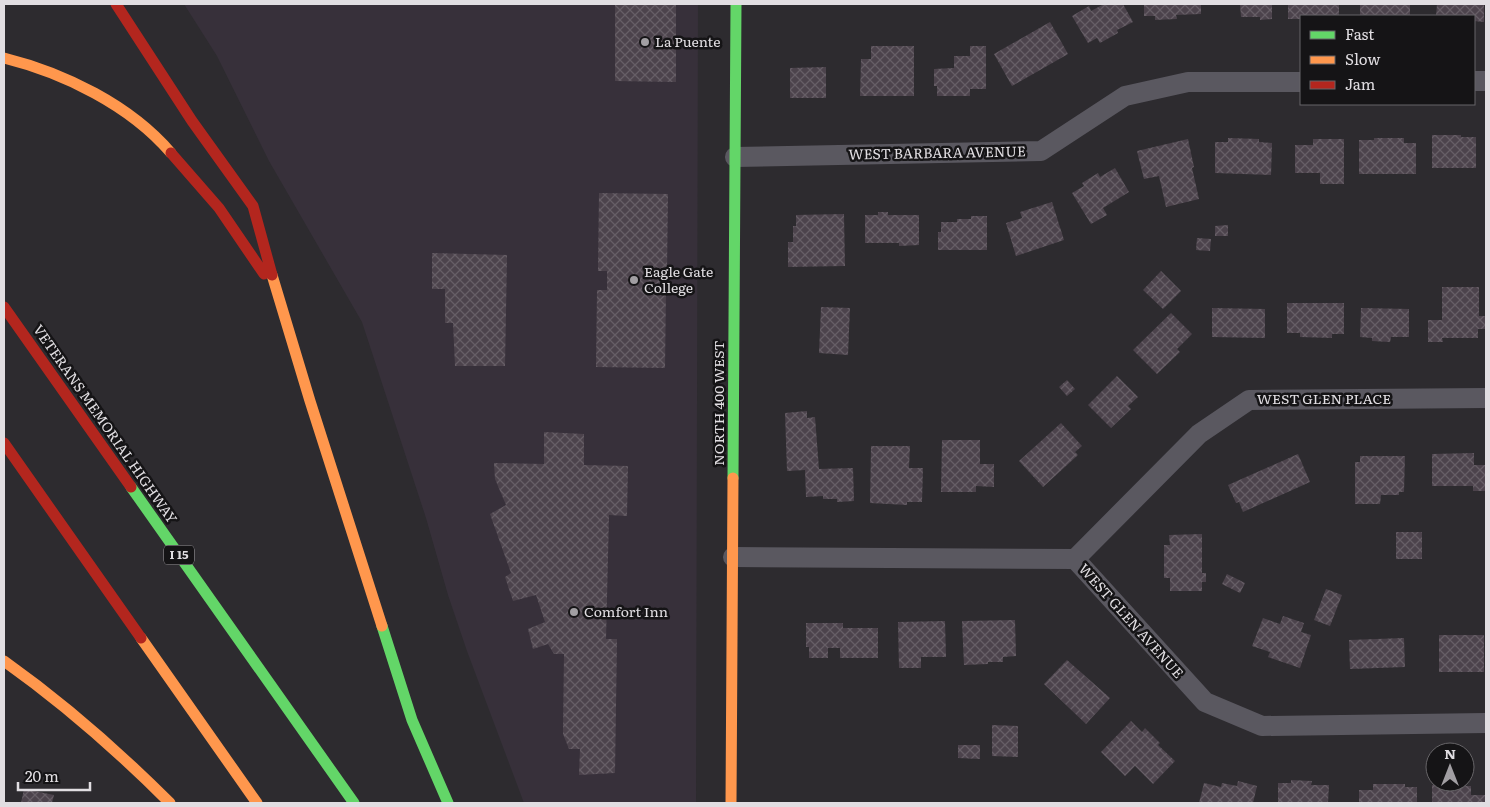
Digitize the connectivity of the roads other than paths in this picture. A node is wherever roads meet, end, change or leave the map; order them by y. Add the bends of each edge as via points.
1 (116, 4) edge
2 (736, 4) edge
3 (4, 58) edge
4 (1300, 82) edge
5 (735, 157) junction
6 (276, 292) junction
7 (4, 307) edge
8 (1486, 398) edge
9 (4, 443) edge
10 (733, 557) junction
11 (1075, 559) junction
12 (4, 661) edge
13 (1486, 723) edge
14 (170, 803) edge
15 (257, 803) edge
16 (354, 803) edge
17 (448, 803) edge
18 (731, 803) edge

1 - 6 main road via 192,121 253,206
2 - 5 main road, NORTH 400 WEST
3 - 6 main road via 35,66 87,89 146,129 219,208
4 - 5 street, WEST BARBARA AVENUE via 1188,82 1125,96 1041,151
5 - 10 main road, NORTH 400 WEST
6 - 17 main road via 412,720
7 - 16 main road, VETERANS MEMORIAL HIGHWAY / I 15
8 - 11 street, WEST GLEN PLACE via 1249,400 1199,434
9 - 15 main road
10 - 11 street, WEST GLEN AVENUE
10 - 18 main road, NORTH 400 WEST
11 - 13 street, WEST GLEN AVENUE via 1205,702 1262,726
12 - 14 main road via 132,765

